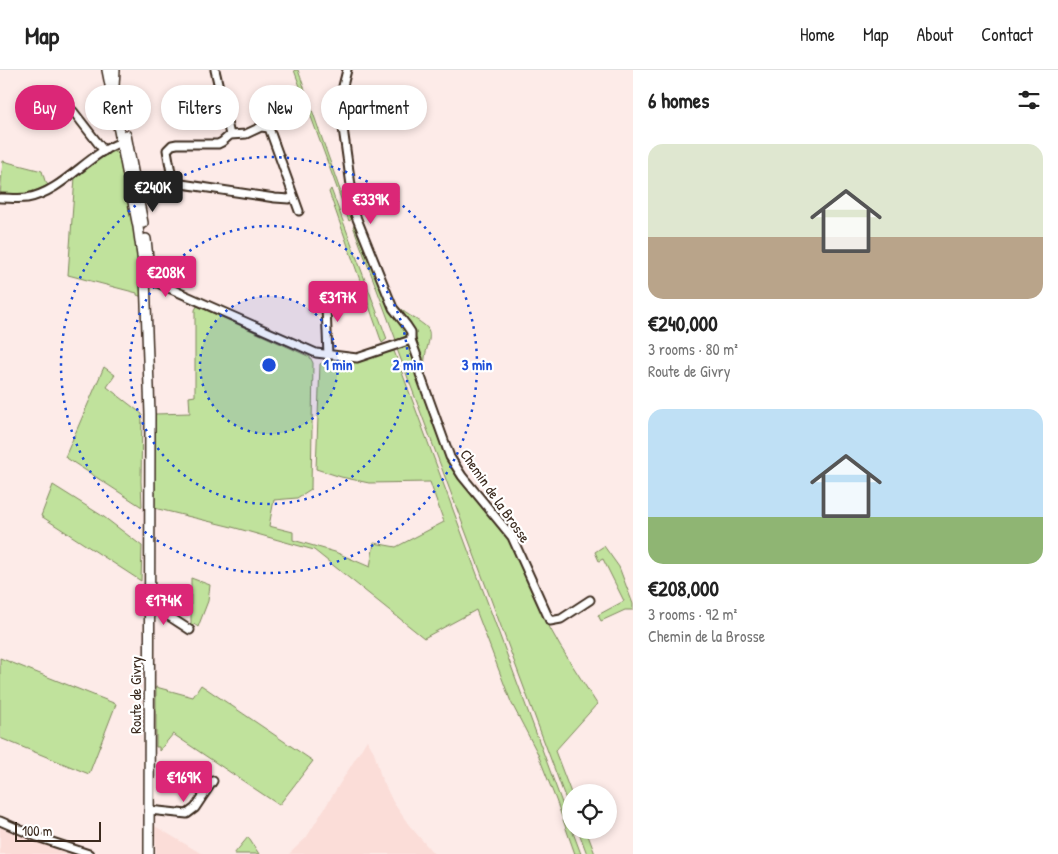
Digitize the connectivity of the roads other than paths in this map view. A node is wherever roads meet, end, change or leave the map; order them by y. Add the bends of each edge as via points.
1 (107, 70) edge
2 (115, 70) edge
3 (215, 70) edge
4 (347, 70) edge
5 (75, 114) edge
6 (230, 135) junction
7 (124, 141) junction
8 (104, 150) junction
9 (293, 196) junction
10 (0, 198) edge
11 (299, 211) dead end
12 (148, 278) junction
13 (321, 300) dead end
14 (412, 340) junction
15 (328, 356) junction
16 (590, 600) dead end
17 (150, 604) junction
18 (190, 630) dead end
19 (214, 781) dead end
20 (149, 810) junction
21 (0, 821) edge
22 (89, 854) edge
23 (149, 854) edge

1 - 7 main road, Route de Givry
2 - 7 main road, Route de Givry via 114,87
3 - 6 street
4 - 14 street, Chemin de la Brosse via 342,121 355,214 393,308 411,332
5 - 8 street
6 - 9 street via 269,128
6 - 9 street via 218,144 172,145 167,150 173,181 275,198 289,199
7 - 8 street
7 - 12 main road, Route de Givry via 140,203 149,263
8 - 10 street via 39,194 26,198
9 - 11 street
12 - 15 street
12 - 17 main road, Route de Givry via 151,316 148,355
13 - 15 street via 326,307
14 - 15 street via 357,358
14 - 16 street, Chemin de la Brosse via 420,374 450,457 512,537 550,621
17 - 18 street
17 - 20 main road, Route de Givry
19 - 20 street via 187,814
20 - 23 main road, Route de Givry
21 - 22 street

